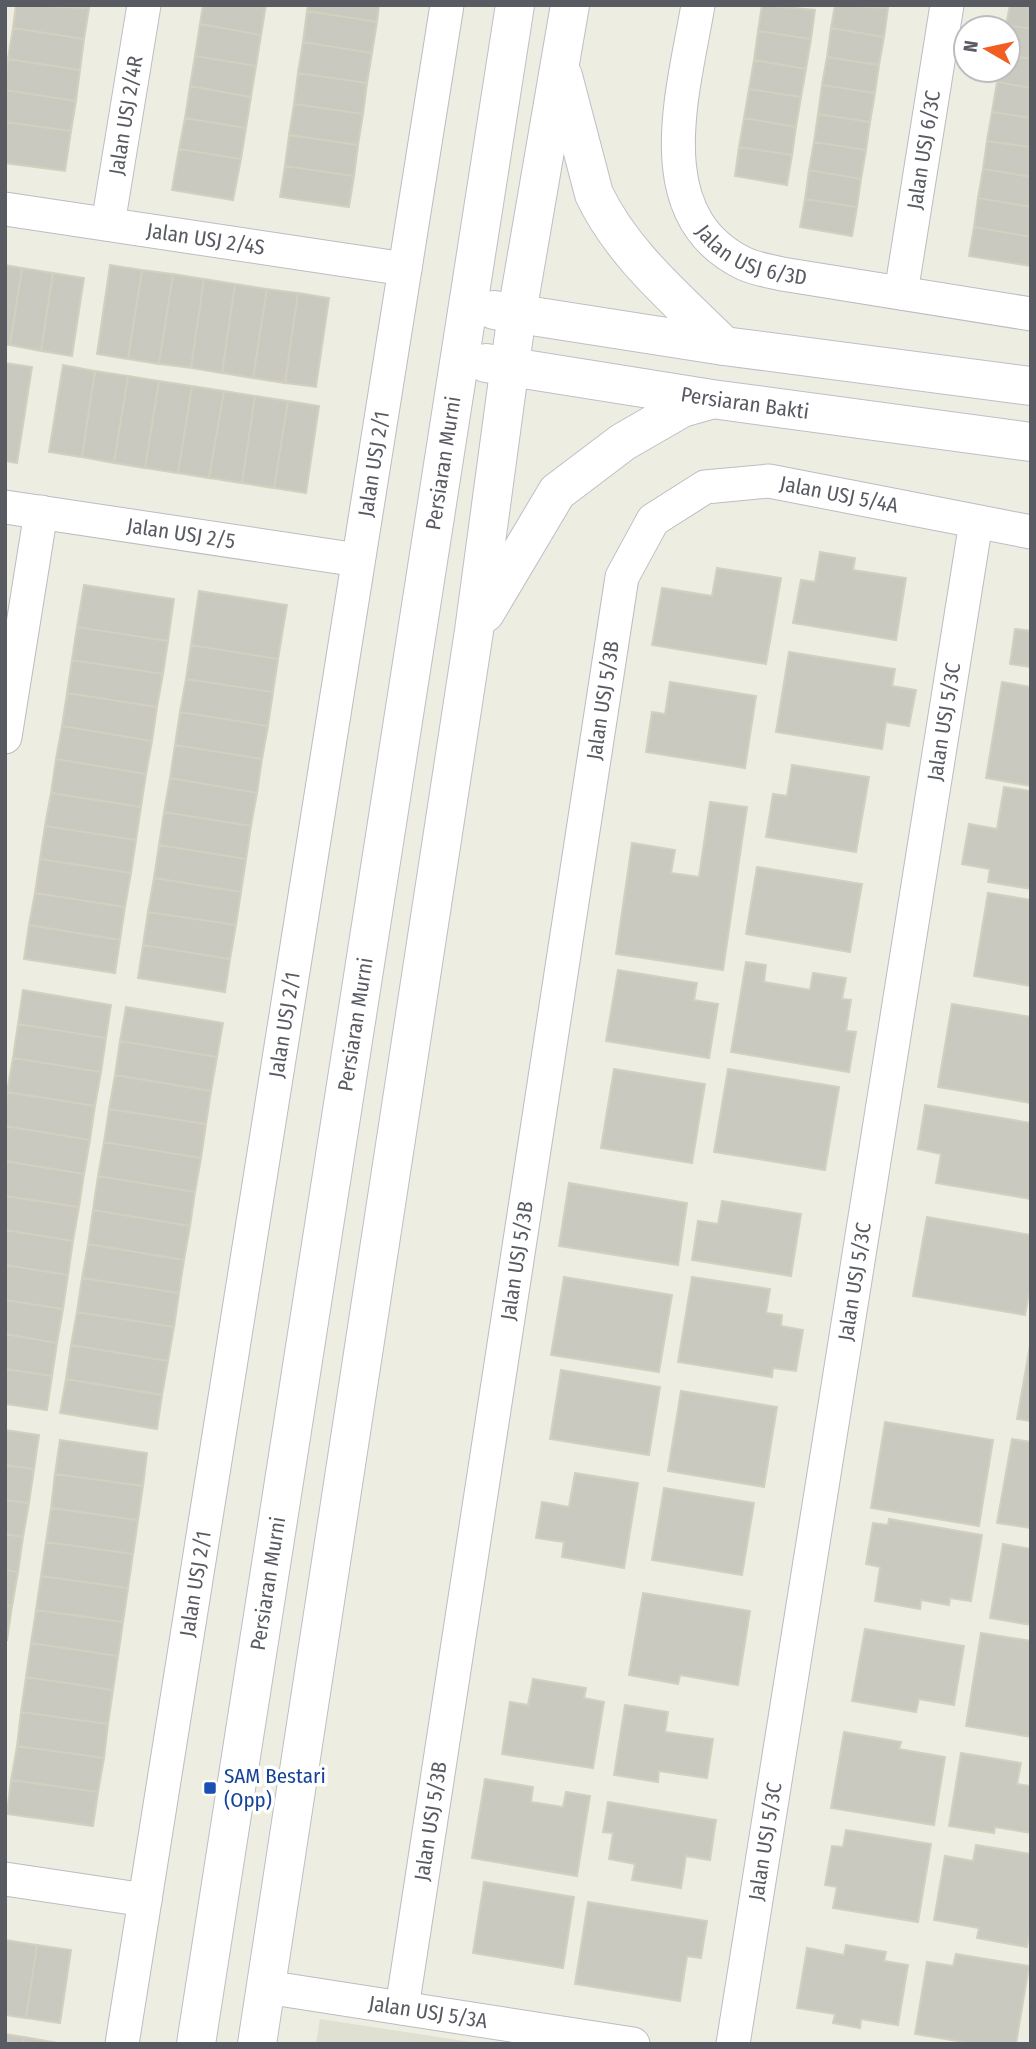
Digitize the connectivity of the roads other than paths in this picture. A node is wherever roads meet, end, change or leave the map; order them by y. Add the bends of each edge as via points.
1 (144, 5) edge
2 (447, 5) edge
3 (515, 5) edge
4 (570, 5) edge
5 (698, 5) edge
6 (947, 5) edge
7 (560, 64) junction
8 (5, 209) edge
9 (108, 224) junction
10 (405, 269) junction
11 (901, 293) junction
12 (467, 306) junction
13 (517, 313) junction
14 (1031, 314) edge
15 (724, 346) junction
16 (460, 358) junction
17 (511, 368) junction
18 (1031, 386) edge
19 (712, 399) junction
20 (1031, 442) edge
21 (5, 507) edge
22 (41, 512) junction
23 (653, 520) joint
24 (976, 522) junction
25 (1031, 532) edge
26 (358, 560) junction
27 (474, 631) junction
28 (5, 737) edge
29 (5, 1879) edge
30 (145, 1900) junction
31 (266, 1986) junction
32 (402, 2008) junction
33 (122, 2044) edge
34 (196, 2044) edge
35 (257, 2044) edge
36 (633, 2044) edge
37 (733, 2044) edge

1 - 9 street, Jalan USJ 2/4R
2 - 10 street, Jalan USJ 2/1
3 - 12 main road, Persiaran Murni
4 - 7 main road
5 - 11 street, Jalan USJ 6/3D via 678,127 677,165 696,222 745,264
6 - 11 street, Jalan USJ 6/3C
7 - 13 main road
7 - 15 main road via 594,194 603,212 644,268
8 - 9 street, Jalan USJ 2/4S
9 - 10 street, Jalan USJ 2/4S
10 - 26 street, Jalan USJ 2/1
11 - 14 street, Jalan USJ 6/3D
12 - 13 main road
12 - 16 main road, Persiaran Murni
13 - 15 main road
13 - 17 main road
15 - 18 main road
16 - 17 main road, Persiaran Bakti
16 - 34 main road, Persiaran Murni
17 - 19 main road, Persiaran Bakti
17 - 27 main road
19 - 20 main road, Persiaran Bakti
19 - 27 main road via 682,408 623,442 557,492
21 - 22 street, Jalan USJ 2/5
22 - 26 street, Jalan USJ 2/5
22 - 28 street
23 - 24 street, Jalan USJ 5/4A via 705,486 769,481
23 - 32 street, Jalan USJ 5/3B via 622,577
24 - 25 street, Jalan USJ 5/4A
24 - 37 street, Jalan USJ 5/3C
26 - 30 street, Jalan USJ 2/1
27 - 31 main road
29 - 30 street
30 - 33 street, Jalan USJ 2/1
31 - 32 street, Jalan USJ 5/3A
31 - 35 main road
32 - 36 street, Jalan USJ 5/3A

